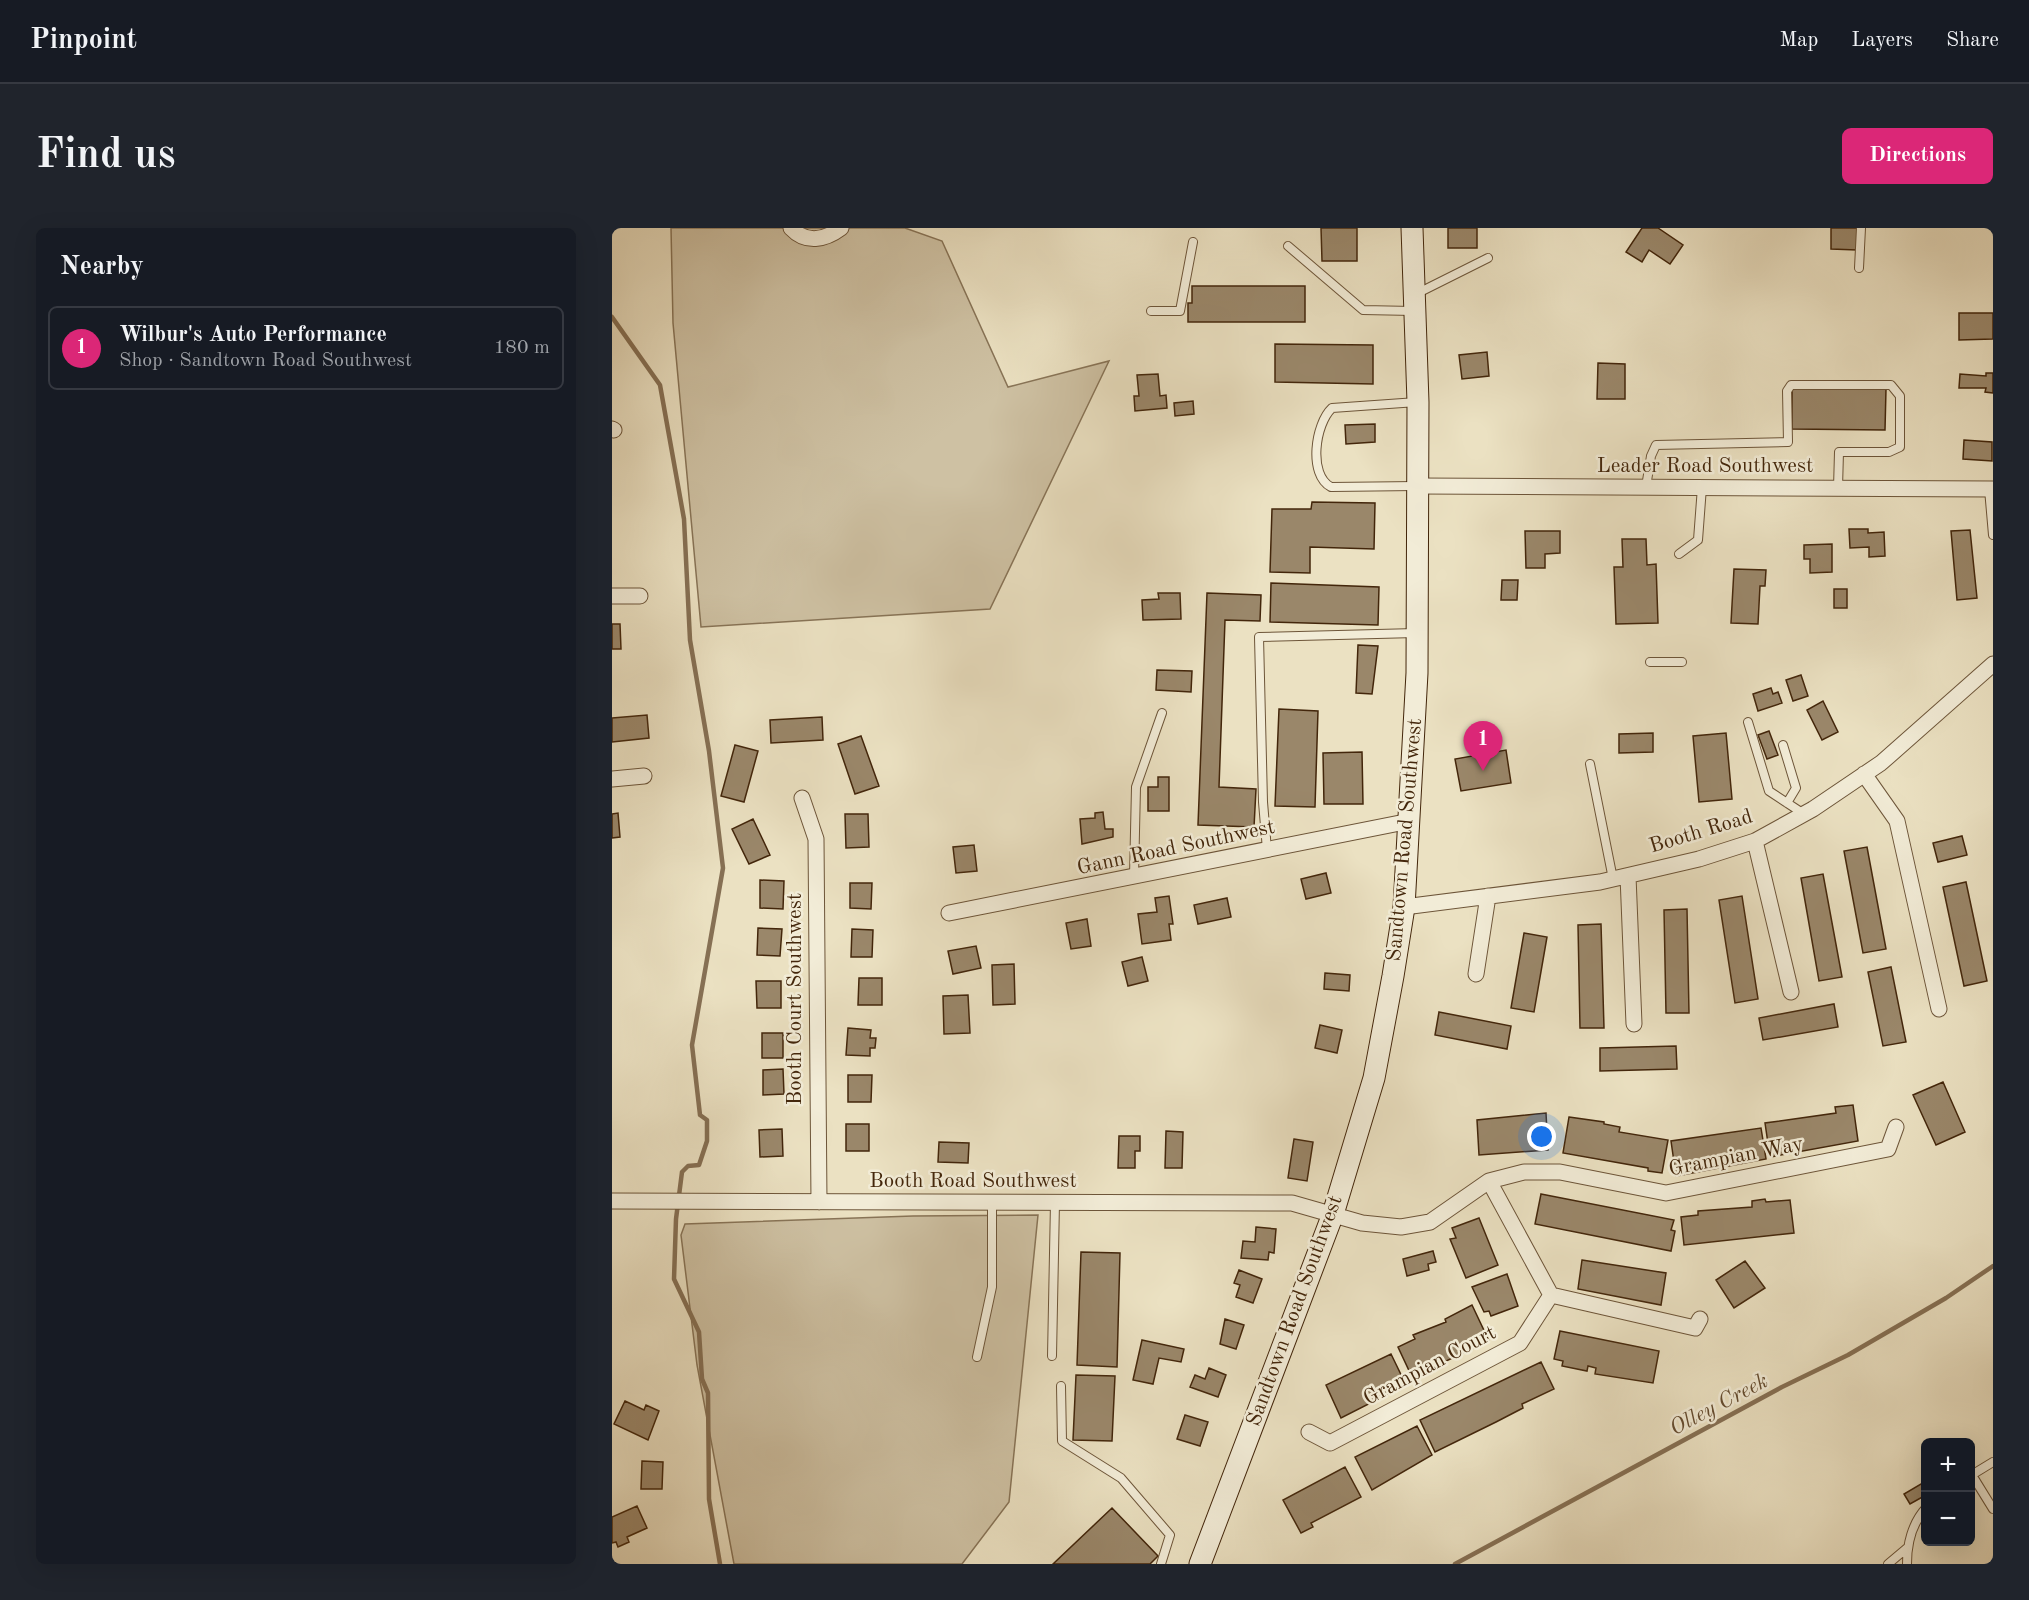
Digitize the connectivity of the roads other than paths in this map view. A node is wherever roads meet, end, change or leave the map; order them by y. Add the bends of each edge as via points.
1 (791, 228) edge
2 (841, 228) edge
3 (1412, 228) edge
4 (1861, 228) edge
5 (1193, 242) dead end
6 (1288, 246) dead end
7 (1488, 258) dead end
8 (1859, 268) dead end
9 (1415, 303) junction
10 (1151, 311) dead end
11 (1418, 402) junction
12 (1417, 486) junction
13 (1646, 487) junction
14 (1702, 487) junction
15 (1838, 488) junction
16 (1991, 489) edge
17 (1993, 535) edge
18 (1679, 554) dead end
19 (612, 596) edge
20 (640, 596) dead end
21 (1418, 633) junction
22 (1650, 662) dead end
23 (1682, 662) dead end
24 (1993, 664) edge
25 (1162, 713) dead end
26 (1748, 722) dead end
27 (1783, 745) dead end
28 (1590, 764) dead end
29 (1864, 774) junction
30 (644, 776) dead end
31 (612, 779) edge
32 (802, 798) dead end
33 (1787, 803) junction
34 (1804, 814) junction
35 (1410, 821) junction
36 (1755, 841) junction
37 (1268, 850) junction
38 (1628, 876) junction
39 (1134, 878) junction
40 (1613, 879) junction
41 (1488, 896) junction
42 (1404, 908) junction
43 (949, 913) dead end
44 (1476, 974) dead end
45 (1791, 992) dead end
46 (1939, 1009) dead end
47 (1634, 1024) dead end
48 (1896, 1126) dead end
49 (1489, 1181) junction
50 (612, 1201) edge
51 (819, 1202) junction
52 (992, 1202) junction
53 (1055, 1202) junction
54 (1333, 1214) junction
55 (1551, 1295) junction
56 (1701, 1319) dead end
57 (1052, 1356) dead end
58 (977, 1357) dead end
59 (1061, 1386) dead end
60 (1309, 1432) dead end
61 (1993, 1462) edge
62 (1975, 1473) edge
63 (1975, 1481) edge
64 (1993, 1509) edge
65 (1921, 1513) edge
66 (1907, 1548) junction
67 (1161, 1564) edge
68 (1200, 1564) edge
69 (1888, 1564) edge
70 (1907, 1564) edge

1 - 2 street via 796,234 818,240
3 - 9 street, Sandtown Road Southwest
4 - 8 lane
5 - 10 lane via 1180,311
6 - 9 lane via 1363,310
7 - 9 lane
9 - 11 street, Sandtown Road Southwest
11 - 12 street, Sandtown Road Southwest
11 - 12 lane via 1332,408 1321,424 1317,449 1321,476 1331,487
12 - 13 street, Leader Road Southwest
12 - 21 street, Sandtown Road Southwest
13 - 14 street, Leader Road Southwest
13 - 15 lane via 1656,445 1788,442 1787,392 1791,385 1891,385 1900,396 1900,447 1889,452 1839,452
14 - 15 street, Leader Road Southwest
14 - 18 lane via 1698,540
15 - 16 street, Leader Road Southwest
16 - 17 lane
19 - 20 street
21 - 35 street, Sandtown Road Southwest
21 - 37 lane via 1259,638
22 - 23 lane
24 - 29 street, Booth Road
25 - 39 lane via 1136,787
26 - 33 lane via 1769,791
27 - 33 lane via 1797,788
28 - 40 lane
29 - 34 street, Booth Road
29 - 46 street via 1897,821
30 - 31 street
32 - 51 street, Booth Court Southwest via 816,840
33 - 34 lane
34 - 36 street, Booth Road
35 - 37 street, Gann Road Southwest
35 - 42 street, Sandtown Road Southwest
36 - 38 street, Booth Road
36 - 45 street
37 - 39 street, Gann Road Southwest
38 - 40 street, Booth Road
38 - 47 street
39 - 43 street, Gann Road Southwest
40 - 41 street, Booth Road
41 - 42 street, Booth Road
41 - 44 street
42 - 54 street, Sandtown Road Southwest via 1374,1078
48 - 49 street, Grampian Way via 1888,1149 1666,1193 1560,1172 1524,1172
49 - 54 street, Grampian Way via 1430,1222 1401,1227 1362,1223
49 - 55 street
50 - 51 street, Booth Road Southwest
51 - 52 street, Booth Road Southwest
52 - 53 street, Booth Road Southwest
52 - 58 lane via 992,1287
53 - 54 street, Booth Road Southwest via 1292,1203
53 - 57 lane
54 - 68 street, Sandtown Road Southwest
55 - 56 street via 1695,1328
55 - 60 street, Grampian Court via 1520,1343 1330,1443
59 - 67 lane via 1062,1441 1121,1478 1170,1535
61 - 62 lane
63 - 64 lane
65 - 66 lane
66 - 69 lane
66 - 70 lane

